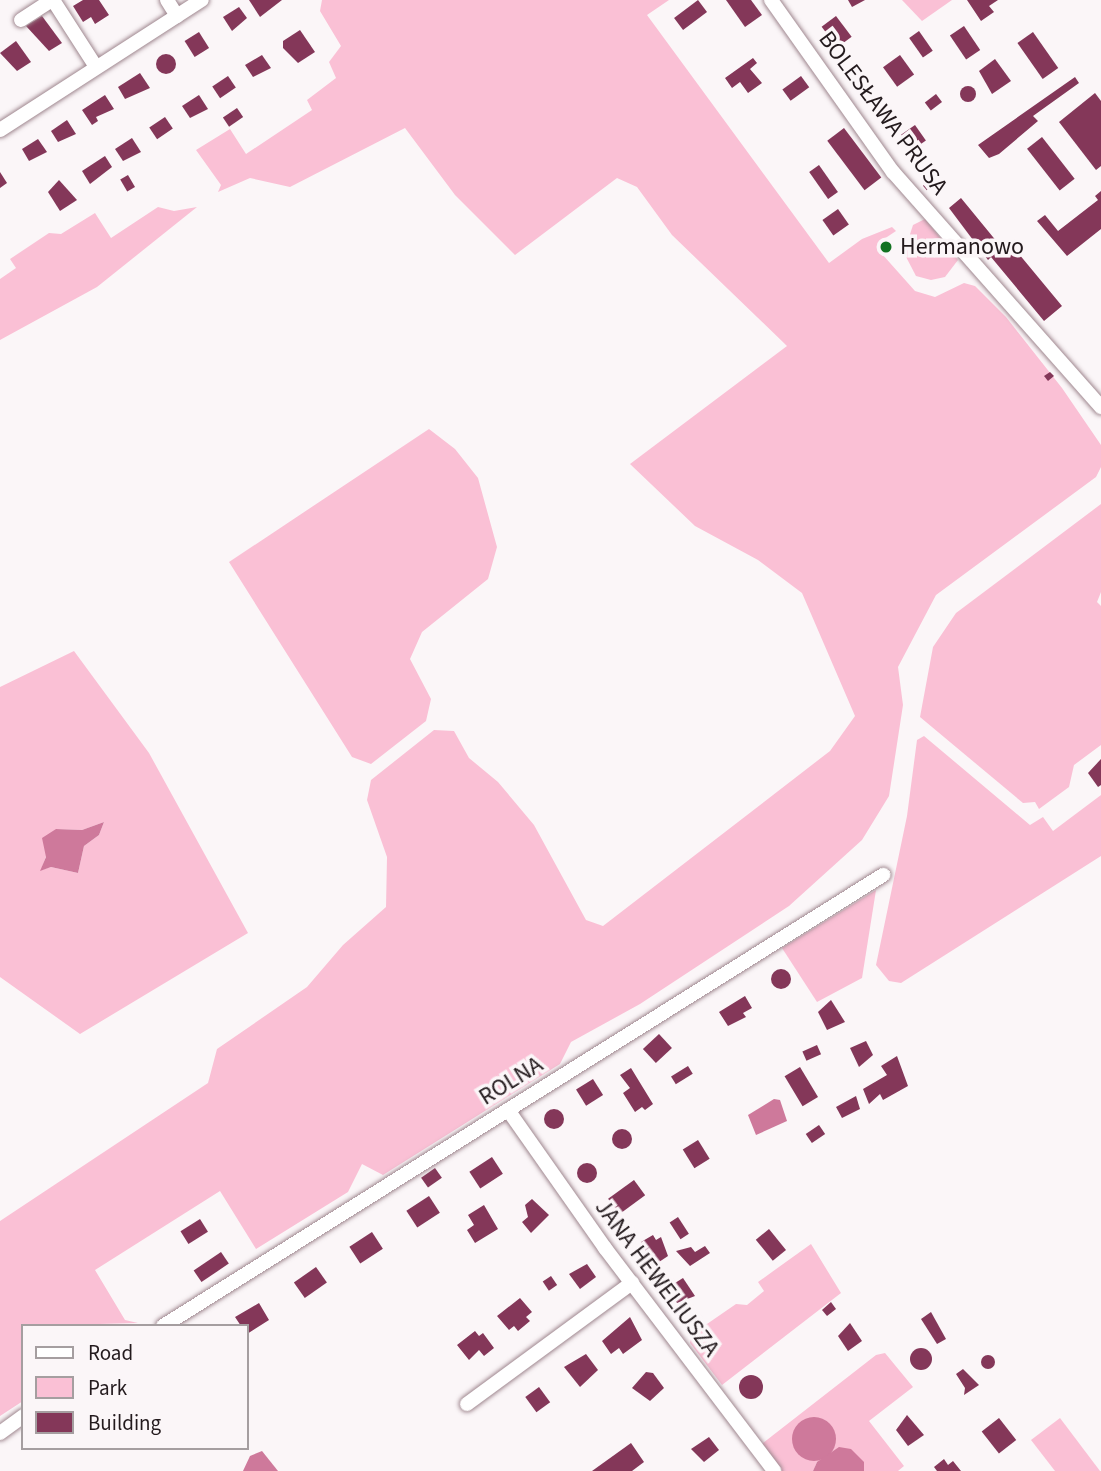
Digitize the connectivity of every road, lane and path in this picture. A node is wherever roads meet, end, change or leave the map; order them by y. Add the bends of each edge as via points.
1 (52, 0) edge
2 (167, 0) edge
3 (202, 0) edge
4 (771, 0) edge
5 (177, 16) junction
6 (22, 20) dead end
7 (96, 67) junction
8 (0, 130) edge
9 (1101, 407) edge
10 (883, 876) dead end
11 (508, 1110) junction
12 (632, 1283) junction
13 (166, 1324) edge
14 (467, 1404) dead end
15 (21, 1417) edge
16 (0, 1433) edge
17 (774, 1471) edge

1 - 6 street
1 - 7 street
2 - 5 street
3 - 5 street
4 - 9 street, BOLESŁAWA PRUSA via 893,172
5 - 7 street
7 - 8 street
10 - 11 street, ROLNA
11 - 12 street, JANA HEWELIUSZA
11 - 13 street, ROLNA
12 - 14 street
12 - 17 street, JANA HEWELIUSZA
15 - 16 street

